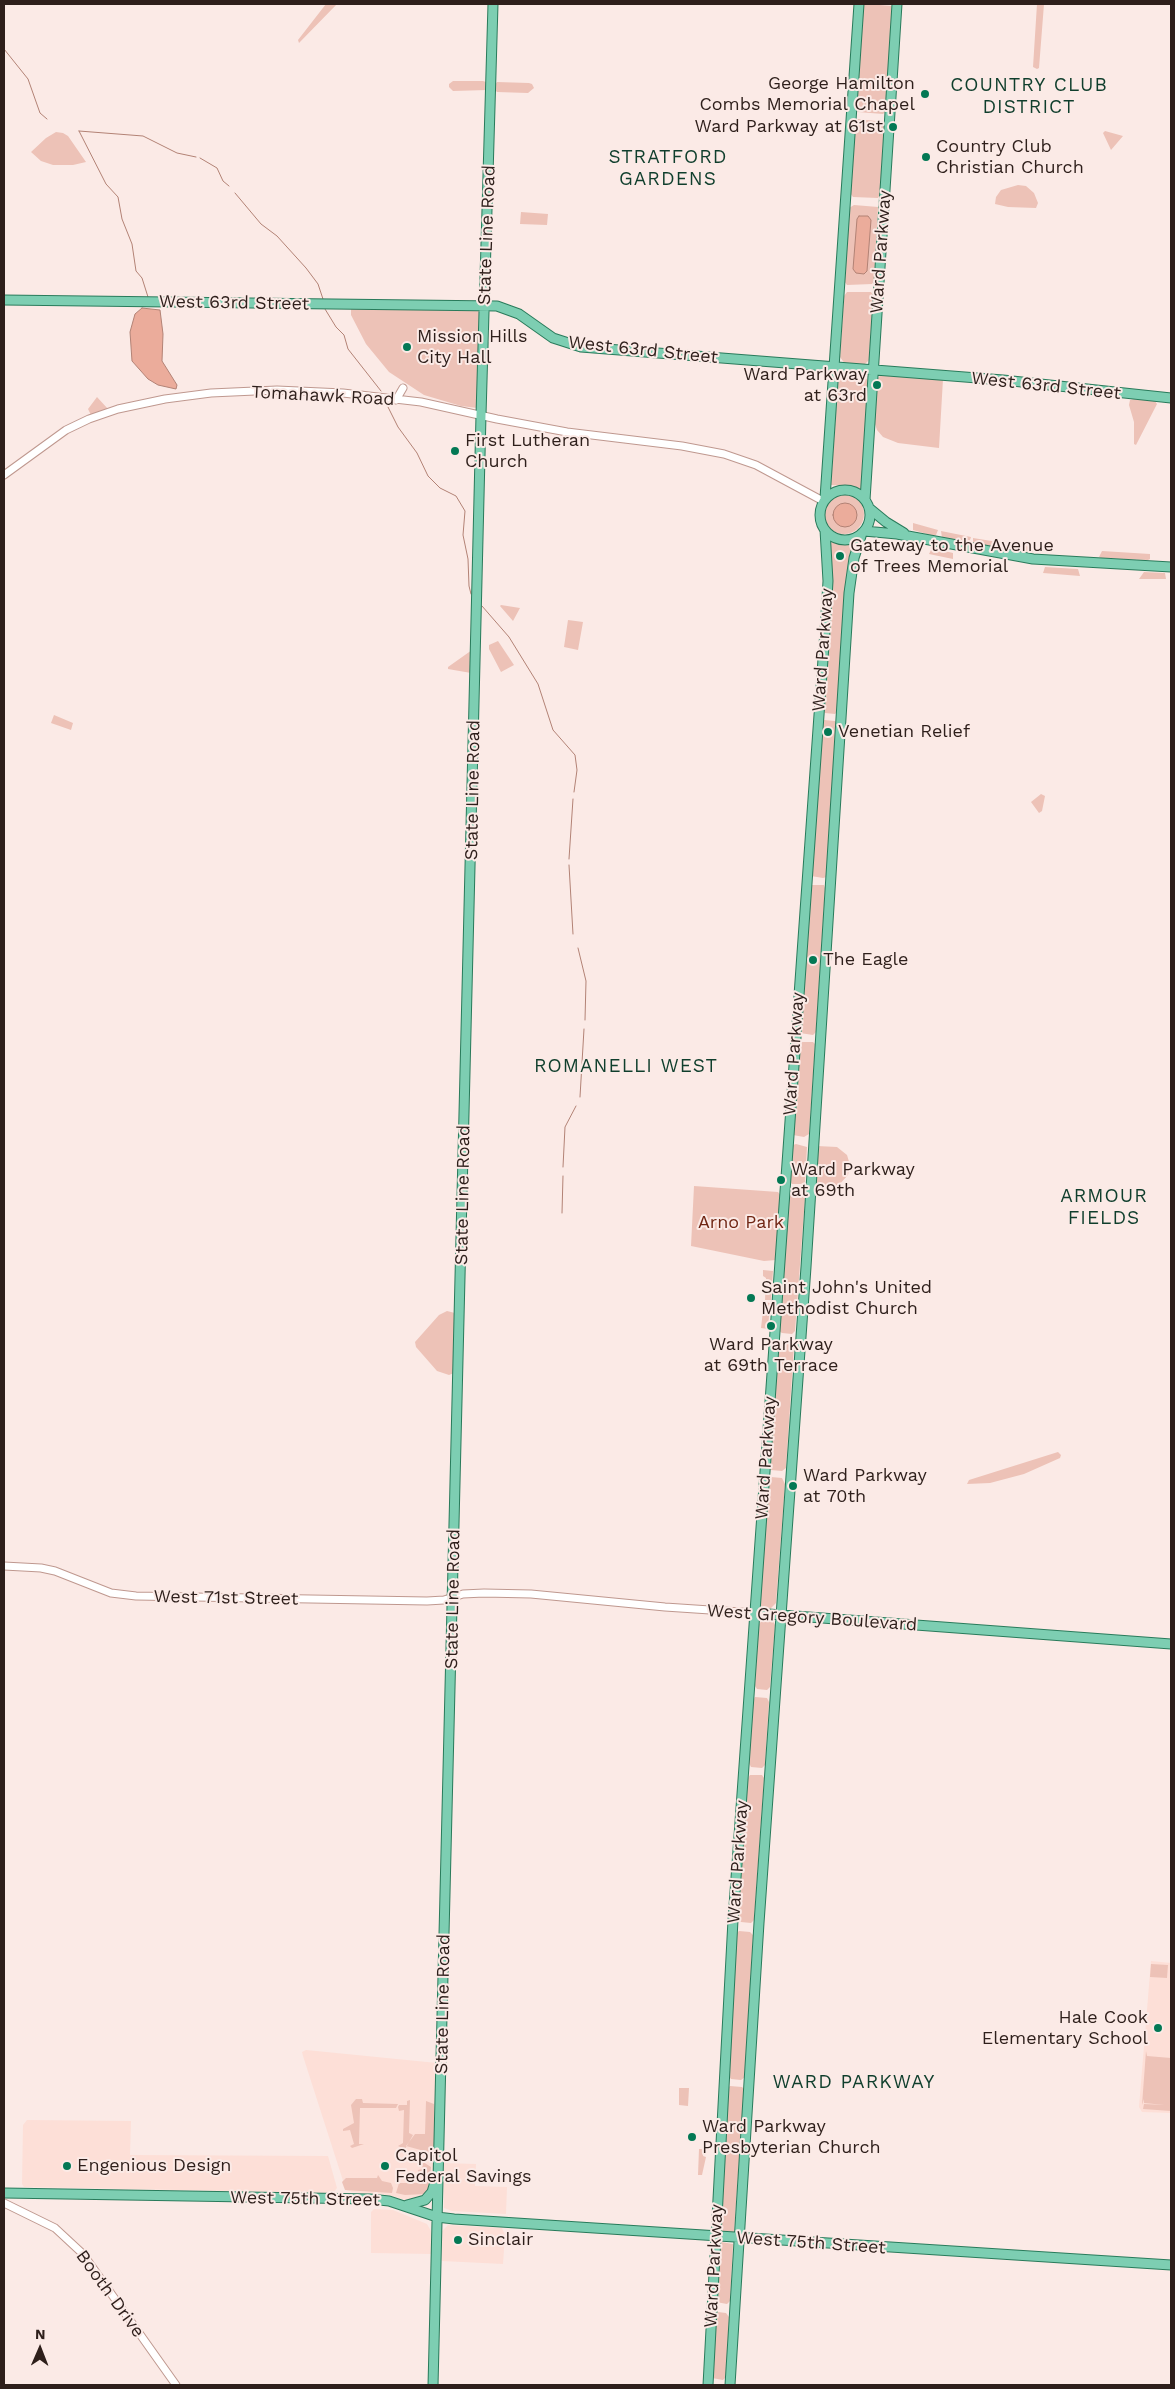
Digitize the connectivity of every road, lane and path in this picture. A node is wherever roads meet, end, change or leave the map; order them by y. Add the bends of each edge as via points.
1 (493, 4) edge
2 (859, 4) edge
3 (897, 4) edge
4 (4, 300) edge
5 (485, 306) junction
6 (835, 368) junction
7 (873, 371) junction
8 (403, 388) dead end
9 (1171, 398) edge
10 (396, 400) junction
11 (481, 416) junction
12 (4, 475) edge
13 (824, 500) junction
14 (867, 504) junction
15 (825, 530) junction
16 (863, 532) junction
17 (916, 538) junction
18 (1171, 567) edge
19 (4, 1566) edge
20 (454, 1597) junction
21 (755, 1613) junction
22 (780, 1615) junction
23 (1171, 1644) edge
24 (438, 2175) junction
25 (4, 2193) edge
26 (4, 2203) edge
27 (404, 2206) junction
28 (437, 2217) junction
29 (715, 2236) junction
30 (738, 2238) junction
31 (1171, 2266) edge
32 (176, 2385) edge
33 (433, 2385) edge
34 (708, 2385) edge
35 (730, 2385) edge

1 - 5 main road, State Line Road
2 - 6 main road
3 - 7 main road, Ward Parkway
4 - 5 main road, West 63rd Street
5 - 6 main road, West 63rd Street via 519,314 553,338 581,347
5 - 11 main road, State Line Road
6 - 7 main road, West 63rd Street
6 - 13 main road
7 - 9 main road, West 63rd Street via 1003,380
7 - 14 main road, Ward Parkway
8 - 10 street
10 - 11 street, Tomahawk Road via 421,402
10 - 12 street, Tomahawk Road via 343,393 277,390 159,400 118,409 66,430
11 - 13 street, Tomahawk Road via 567,432 724,454 756,465
11 - 20 main road, State Line Road
13 - 14 main road via 832,493 846,490 860,494
13 - 15 main road via 820,519
14 - 16 main road via 870,519
14 - 17 main road via 895,528
15 - 16 main road via 843,540
15 - 21 main road, Ward Parkway via 826,615
16 - 17 main road
16 - 22 main road, Ward Parkway via 854,558 849,593
17 - 18 main road via 1033,559
19 - 20 street, West 71st Street via 55,1571 111,1592 136,1596 428,1601
20 - 21 street, West Gregory Boulevard via 475,1593 531,1594
20 - 24 main road, State Line Road
21 - 22 main road, West Gregory Boulevard
21 - 29 main road, Ward Parkway
22 - 23 main road, West Gregory Boulevard
22 - 30 main road, Ward Parkway
24 - 27 main road via 428,2197
24 - 28 main road, State Line Road
25 - 27 main road, West 75th Street via 344,2198 388,2201
26 - 32 street, Booth Drive via 55,2228 84,2254
27 - 28 main road, West 75th Street
28 - 29 main road, West 75th Street
28 - 33 main road, State Line Road
29 - 30 main road, West 75th Street
29 - 34 main road, Ward Parkway
30 - 31 main road, West 75th Street
30 - 35 main road, Ward Parkway

